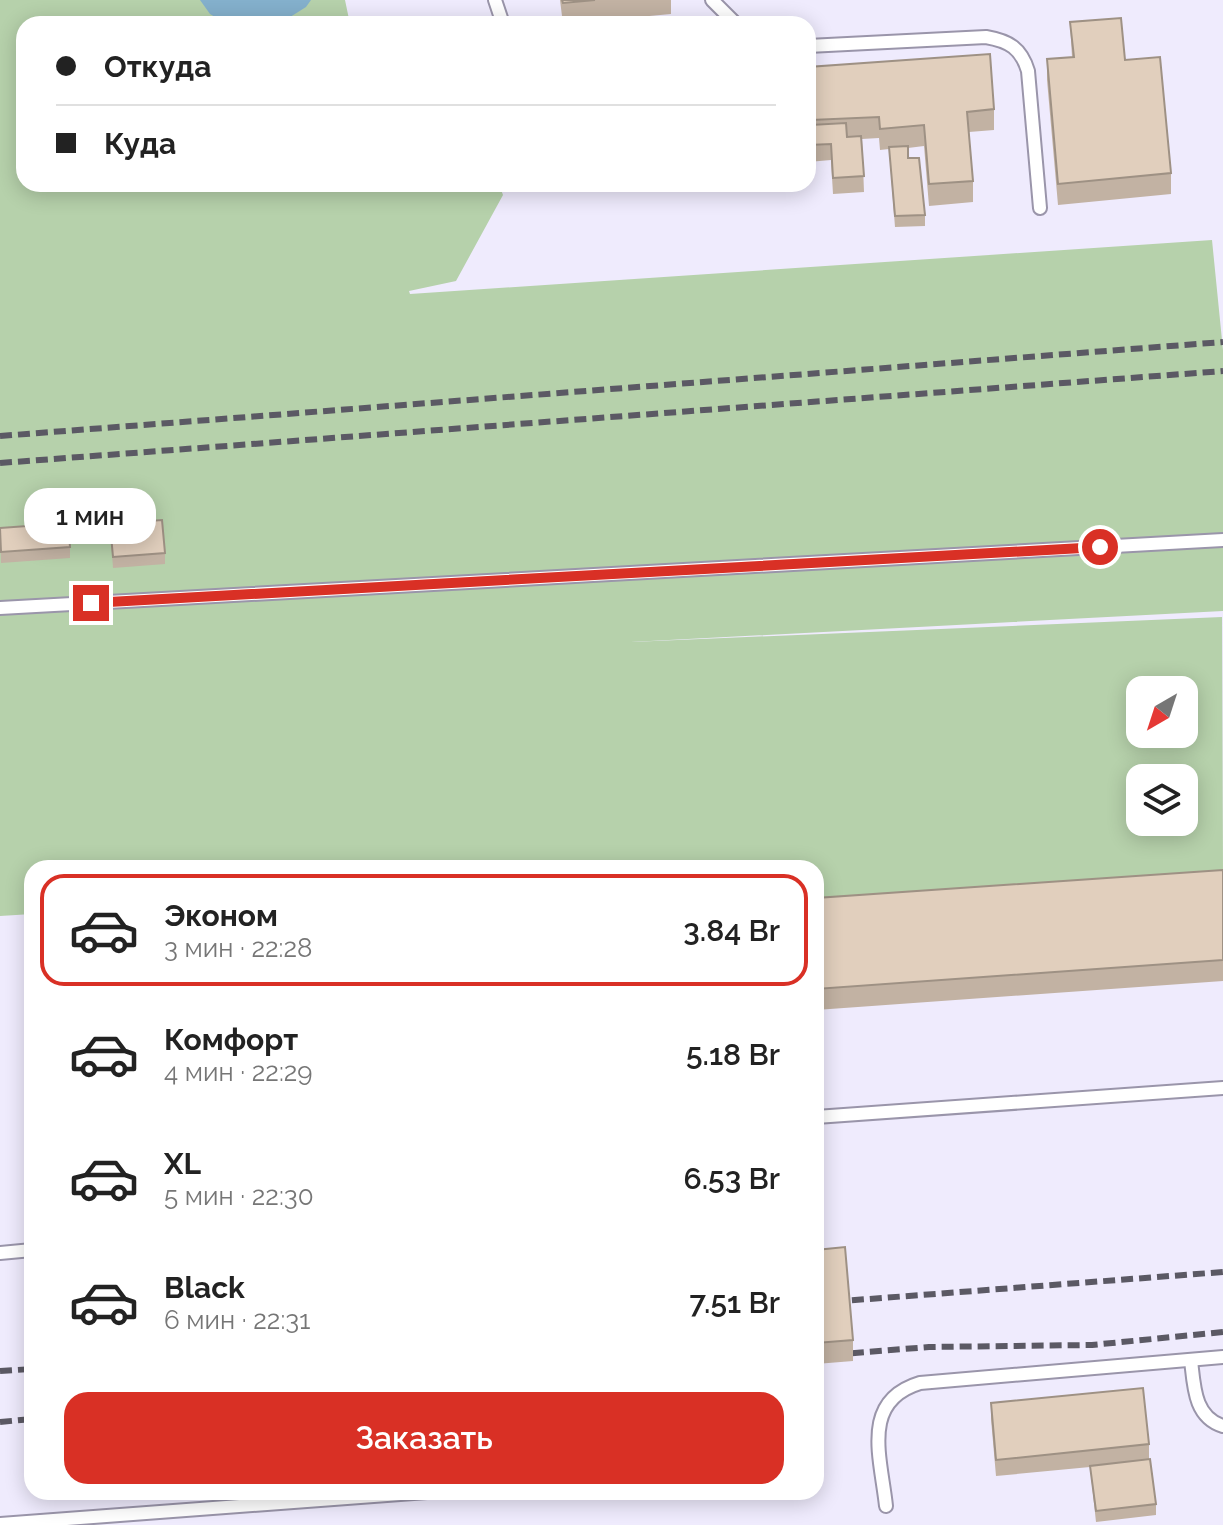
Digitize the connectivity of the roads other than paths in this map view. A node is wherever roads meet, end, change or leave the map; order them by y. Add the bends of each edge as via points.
1 (712, 0) edge
2 (728, 16) edge
3 (816, 46) edge
4 (1040, 208) dead end
5 (1223, 540) edge
6 (0, 608) edge
7 (1223, 1088) edge
8 (824, 1116) edge
9 (24, 1251) edge
10 (0, 1253) edge
11 (1223, 1357) edge
12 (1191, 1360) junction
13 (1223, 1426) edge
14 (320, 1500) edge
15 (886, 1506) dead end
16 (0, 1524) edge

1 - 2 lane
3 - 4 lane via 986,37 1014,46 1028,71
5 - 6 lane
7 - 8 lane
9 - 10 lane
11 - 12 lane
12 - 13 lane via 1202,1413
12 - 15 lane via 903,1388 889,1399 878,1434
14 - 16 lane

